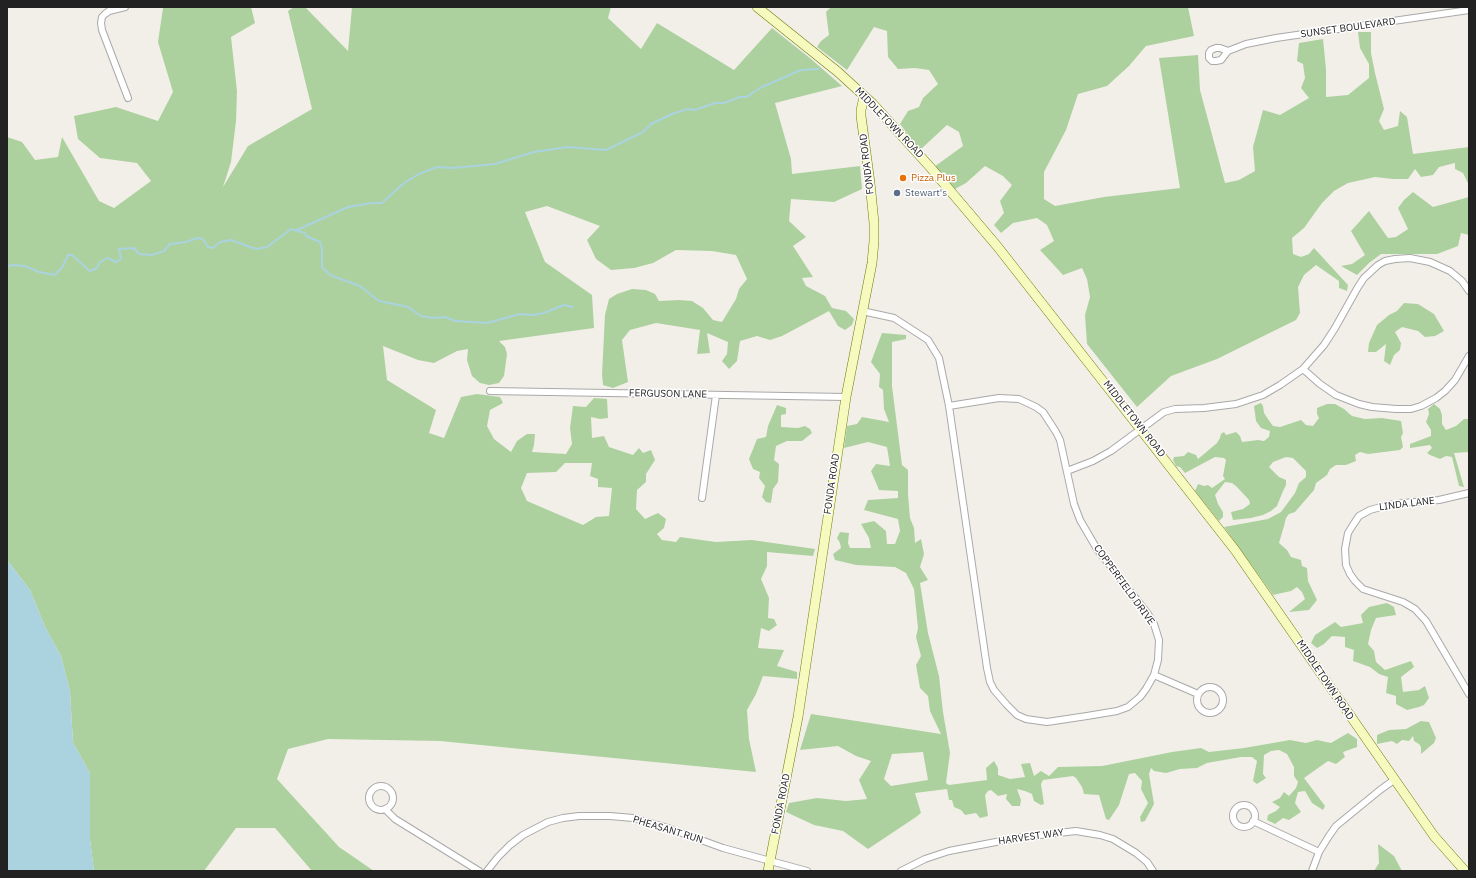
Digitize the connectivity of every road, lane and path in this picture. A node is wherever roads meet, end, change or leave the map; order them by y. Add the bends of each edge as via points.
1 (125, 7) edge
2 (756, 7) edge
3 (1469, 10) edge
4 (1228, 51) dead end
5 (864, 97) junction
6 (128, 98) dead end
7 (1469, 291) edge
8 (862, 311) junction
9 (1469, 356) edge
10 (1304, 369) junction
11 (490, 391) dead end
12 (716, 395) junction
13 (846, 397) junction
14 (949, 406) junction
15 (1141, 428) junction
16 (1067, 471) junction
17 (1469, 493) edge
18 (702, 498) dead end
19 (1154, 675) junction
20 (1466, 684) edge
21 (1198, 694) junction
22 (1469, 694) edge
23 (1394, 780) junction
24 (385, 808) dead end
25 (1254, 821) dead end
26 (1320, 852) junction
27 (770, 861) junction
28 (479, 871) edge
29 (487, 871) edge
30 (768, 871) edge
31 (807, 871) edge
32 (901, 871) edge
33 (1153, 871) edge
34 (1312, 871) edge
35 (1465, 871) edge

1 - 6 street via 109,11 102,17 101,23
2 - 5 street, MIDDLETOWN ROAD via 835,69
3 - 4 street, SUNSET BOULEVARD via 1276,38 1246,44
5 - 8 street, FONDA ROAD via 861,110 874,241
5 - 15 street, MIDDLETOWN ROAD via 916,151 992,240
7 - 10 street via 1450,271 1436,264 1410,258 1385,261 1364,278 1324,345
8 - 13 street, FONDA ROAD
8 - 14 street, COPPERFIELD DRIVE via 894,318 928,340 939,358
9 - 10 street via 1446,391 1421,406 1411,408 1372,407 1336,396
10 - 15 street via 1250,400 1222,406 1170,410
11 - 12 street, FERGUSON LANE
12 - 13 street, FERGUSON LANE
12 - 18 street
13 - 27 street, FONDA ROAD via 798,717
14 - 16 street, COPPERFIELD DRIVE via 1010,398 1036,407 1043,412 1056,432
14 - 19 street, COPPERFIELD DRIVE via 987,668 990,682 1000,698 1017,715 1047,722 1128,708 1140,697
15 - 16 street via 1111,451
15 - 23 street, MIDDLETOWN ROAD via 1235,550
16 - 19 street, COPPERFIELD DRIVE via 1080,520 1097,549 1154,624 1159,640
17 - 20 street, LINDA LANE via 1439,500 1403,502 1370,510 1359,516 1353,525 1348,533 1345,549 1346,565 1355,581 1363,589 1403,602 1415,609 1433,631
19 - 21 street
20 - 22 street, LINDA LANE
21 - 21 street via 1197,702 1205,712 1217,711 1223,704 1223,696 1214,687 1205,688
23 - 26 street via 1336,826
23 - 35 street, MIDDLETOWN ROAD via 1434,836
24 - 28 street via 395,820
25 - 26 street
26 - 34 street
27 - 29 street, PHEASANT RUN via 633,818 579,816 548,822 523,835 506,849
27 - 30 street, FONDA ROAD
27 - 31 street, PHEASANT RUN
32 - 33 street, HARVEST WAY via 949,851 1022,837 1076,831 1113,839 1136,853

